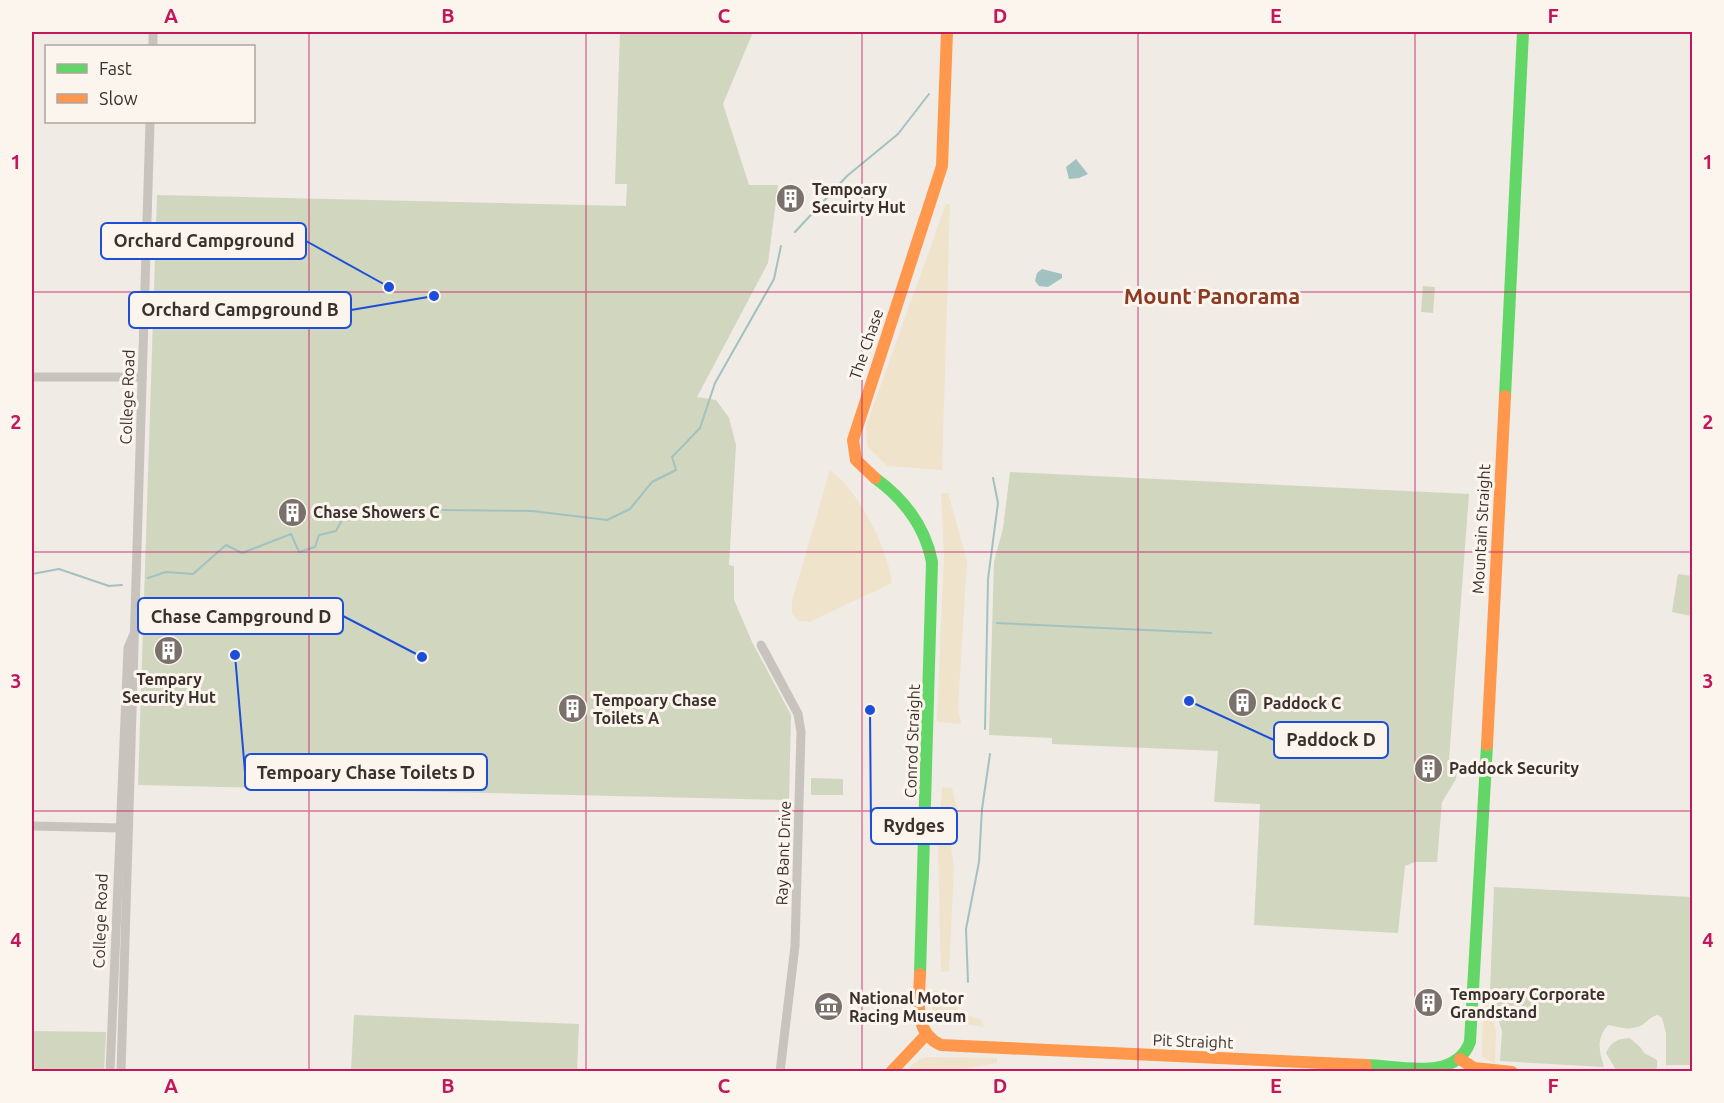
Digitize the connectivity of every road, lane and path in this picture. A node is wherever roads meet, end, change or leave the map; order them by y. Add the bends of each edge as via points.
1 (947, 32) edge
2 (1523, 32) edge
3 (150, 123) edge
4 (32, 377) edge
5 (142, 377) junction
6 (932, 562) joint
7 (132, 636) junction
8 (761, 645) dead end
9 (122, 771) junction
10 (132, 772) junction
11 (32, 826) edge
12 (118, 828) junction
13 (130, 829) junction
14 (925, 1036) junction
15 (1460, 1059) junction
16 (110, 1071) edge
17 (121, 1071) edge
18 (780, 1071) edge
19 (891, 1071) edge
20 (1512, 1071) edge

1 - 6 street, The Chase via 939,179 852,446 861,467 915,517
2 - 15 street, Mountain Straight via 1473,1028 1471,1045
3 - 5 street, College Road
4 - 5 street
5 - 7 street, College Road
6 - 14 street, Conrod Straight via 919,1021
7 - 9 street, College Road via 128,648
7 - 10 street, College Road via 136,649
8 - 18 street, Ray Bant Drive via 790,696 801,732 795,946
9 - 10 street
9 - 12 street, College Road
10 - 13 street, College Road
11 - 12 street
12 - 13 street
12 - 16 street, College Road
13 - 17 street, College Road
14 - 15 street, Pit Straight via 950,1047 1434,1067 1448,1066
14 - 19 street
15 - 20 street via 1474,1068

